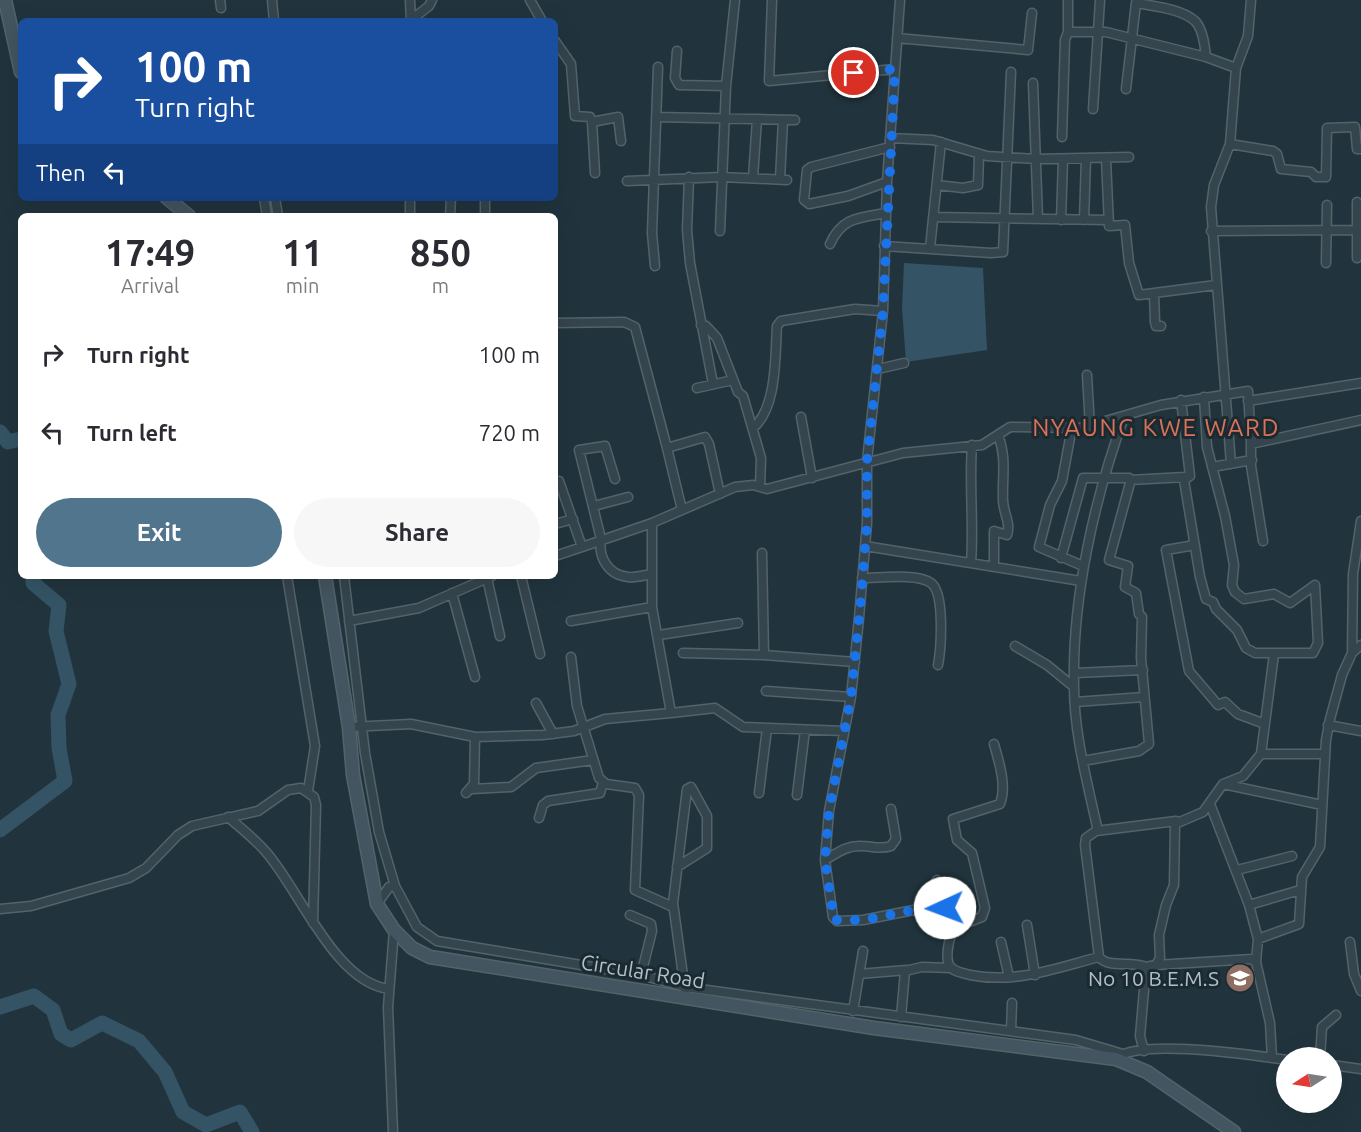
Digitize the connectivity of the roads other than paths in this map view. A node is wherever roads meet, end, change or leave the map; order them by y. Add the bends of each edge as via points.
1 (5, 0) edge
2 (273, 0) edge
3 (410, 0) edge
4 (432, 0) edge
5 (530, 0) edge
6 (735, 0) edge
7 (772, 0) edge
8 (900, 0) edge
9 (1068, 0) edge
10 (1100, 0) edge
11 (1251, 0) edge
12 (1032, 13) dead end
13 (274, 18) edge
14 (411, 18) edge
15 (415, 18) edge
16 (540, 18) edge
17 (1068, 32) junction
18 (1098, 32) junction
19 (897, 38) junction
20 (1131, 38) junction
21 (558, 45) edge
22 (677, 51) dead end
23 (1206, 57) junction
24 (18, 58) edge
25 (658, 67) dead end
26 (1236, 68) junction
27 (895, 69) junction
28 (1011, 72) dead end
29 (1033, 83) dead end
30 (726, 86) junction
31 (1126, 89) dead end
32 (1093, 110) dead end
33 (656, 117) junction
34 (726, 118) junction
35 (757, 119) junction
36 (783, 120) junction
37 (795, 120) dead end
38 (592, 122) junction
39 (1062, 137) dead end
40 (621, 141) dead end
41 (941, 142) junction
42 (890, 143) junction
43 (1230, 144) junction
44 (1361, 149) edge
45 (979, 155) junction
46 (1129, 157) dead end
47 (1009, 158) junction
48 (1036, 159) junction
49 (1063, 159) junction
50 (1086, 159) junction
51 (1106, 159) junction
52 (595, 173) dead end
53 (688, 177) junction
54 (722, 177) junction
55 (753, 178) junction
56 (653, 179) junction
57 (627, 181) dead end
58 (887, 182) junction
59 (937, 185) junction
60 (171, 201) edge
61 (1357, 201) dead end
62 (1327, 205) dead end
63 (185, 213) edge
64 (886, 213) junction
65 (933, 218) junction
66 (1005, 219) junction
67 (1038, 219) junction
68 (1061, 220) junction
69 (1084, 220) junction
70 (1108, 220) junction
71 (1327, 230) junction
72 (1356, 230) junction
73 (720, 231) dead end
74 (1211, 231) junction
75 (830, 244) dead end
76 (884, 246) junction
77 (930, 248) junction
78 (1357, 258) dead end
79 (1326, 263) dead end
80 (655, 266) dead end
81 (1216, 285) junction
82 (1154, 293) junction
83 (883, 311) junction
84 (558, 322) edge
85 (701, 326) junction
86 (1161, 326) dead end
87 (904, 363) dead end
88 (878, 369) junction
89 (1087, 375) dead end
90 (733, 380) junction
91 (1361, 383) edge
92 (713, 384) junction
93 (697, 388) dead end
94 (1224, 394) junction
95 (1204, 397) junction
96 (1181, 400) junction
97 (1248, 401) junction
98 (801, 417) dead end
99 (1124, 417) junction
100 (1361, 420) edge
101 (1090, 426) junction
102 (1072, 427) junction
103 (753, 428) junction
104 (998, 435) junction
105 (1251, 444) junction
106 (972, 445) junction
107 (667, 448) junction
108 (1252, 460) junction
109 (867, 461) junction
110 (1231, 464) junction
111 (1212, 467) junction
112 (1106, 476) junction
113 (1185, 477) junction
114 (812, 478) junction
115 (615, 479) dead end
116 (1130, 480) junction
117 (559, 482) dead end
118 (760, 487) junction
119 (720, 494) junction
120 (628, 497) dead end
121 (594, 506) junction
122 (682, 510) junction
123 (573, 519) junction
124 (1361, 522) edge
125 (558, 523) edge
126 (652, 523) junction
127 (1360, 538) edge
128 (601, 539) junction
129 (1263, 541) dead end
130 (1195, 545) junction
131 (865, 546) junction
132 (582, 547) junction
133 (762, 553) dead end
134 (558, 555) edge
135 (1060, 558) junction
136 (971, 563) junction
137 (1083, 566) junction
138 (994, 567) junction
139 (652, 574) junction
140 (862, 578) junction
141 (287, 579) edge
142 (326, 579) edge
143 (344, 579) edge
144 (484, 579) edge
145 (489, 579) edge
146 (521, 579) edge
147 (1081, 581) junction
148 (452, 593) junction
149 (652, 608) junction
150 (350, 621) junction
151 (571, 621) dead end
152 (738, 623) dead end
153 (659, 635) junction
154 (500, 636) dead end
155 (1361, 645) edge
156 (1016, 646) dead end
157 (683, 653) dead end
158 (1352, 653) junction
159 (540, 654) dead end
160 (1274, 654) junction
161 (764, 655) junction
162 (571, 657) dead end
163 (855, 662) junction
164 (938, 665) dead end
165 (1143, 670) junction
166 (1075, 673) junction
167 (475, 677) dead end
168 (1074, 687) junction
169 (766, 691) dead end
170 (851, 697) junction
171 (1144, 697) junction
172 (1075, 702) junction
173 (536, 703) dead end
174 (671, 713) junction
175 (1265, 724) junction
176 (1328, 725) junction
177 (355, 727) junction
178 (583, 727) junction
179 (767, 728) junction
180 (805, 730) junction
181 (844, 731) junction
182 (1361, 731) edge
183 (553, 734) junction
184 (475, 737) junction
185 (994, 744) dead end
186 (1261, 754) junction
187 (1325, 754) junction
188 (593, 760) junction
189 (1083, 761) junction
190 (603, 782) junction
191 (1223, 784) junction
192 (308, 791) junction
193 (759, 793) dead end
194 (796, 795) dead end
195 (1210, 804) junction
196 (1322, 805) junction
197 (891, 809) dead end
198 (228, 817) junction
199 (539, 818) dead end
200 (1176, 821) junction
201 (1096, 831) junction
202 (1292, 856) dead end
203 (825, 860) junction
204 (677, 867) junction
205 (1237, 870) junction
206 (937, 880) dead end
207 (395, 886) junction
208 (1300, 890) junction
209 (377, 904) junction
210 (944, 904) junction
211 (1249, 905) junction
212 (674, 908) junction
213 (0, 909) edge
214 (630, 915) dead end
215 (313, 924) junction
216 (1027, 925) dead end
217 (955, 927) junction
218 (394, 930) junction
219 (1258, 939) junction
220 (1001, 942) dead end
221 (1350, 942) dead end
222 (863, 951) dead end
223 (1099, 957) junction
224 (1256, 962) junction
225 (1156, 964) junction
226 (1146, 967) junction
227 (951, 968) junction
228 (907, 970) junction
229 (859, 974) junction
230 (640, 975) junction
231 (1035, 975) junction
232 (1009, 977) junction
233 (389, 989) junction
234 (1361, 991) edge
235 (684, 992) junction
236 (1012, 1003) dead end
237 (853, 1011) junction
238 (1336, 1016) dead end
239 (901, 1017) junction
240 (1011, 1031) junction
241 (1321, 1047) edge
242 (1144, 1051) junction
243 (1119, 1056) junction
244 (1272, 1058) junction
245 (1276, 1059) edge
246 (1342, 1066) edge
247 (1361, 1069) edge
248 (393, 1132) edge
249 (1234, 1132) edge

1 - 24 main road
2 - 13 street
3 - 14 street
4 - 15 street
5 - 16 street
6 - 30 street
7 - 27 street via 769,81
8 - 19 street
9 - 17 street
10 - 18 street
11 - 26 street via 1248,36
12 - 19 street via 1028,50
17 - 18 street
17 - 39 street
18 - 20 street
18 - 32 street
19 - 27 street
20 - 23 street
20 - 23 street via 1136,3 1151,6 1195,21
20 - 31 street
21 - 38 street via 571,64 575,116 590,117
22 - 30 street via 675,78 679,85
23 - 26 street
25 - 33 street
26 - 43 street
27 - 42 street
28 - 47 street
29 - 48 street
30 - 34 street
33 - 34 street
33 - 56 street
34 - 35 street
34 - 54 street
35 - 36 street
35 - 55 street
36 - 37 street
36 - 55 street via 783,180
38 - 40 street via 618,117
38 - 52 street
41 - 42 street
41 - 45 street
41 - 59 street
42 - 58 street
42 - 58 street via 811,167 807,170 804,200 808,204 848,196
43 - 44 street via 1273,151 1281,169 1311,172 1316,177 1326,177 1327,128 1355,128 1357,149
43 - 74 street via 1215,185
45 - 47 street
45 - 59 street via 978,185
46 - 51 street
47 - 48 street
47 - 66 street
48 - 49 street
48 - 67 street
49 - 50 street
49 - 68 street
50 - 51 street
50 - 69 street
51 - 70 street
53 - 54 street
53 - 56 street
53 - 85 street via 687,230
54 - 55 street
54 - 73 street
56 - 57 street
56 - 80 street
58 - 64 street
59 - 65 street
60 - 63 main road
61 - 72 street
62 - 71 street
64 - 75 street via 847,222 839,227
64 - 76 street
65 - 66 street
65 - 77 street
66 - 67 street
66 - 77 street via 1003,252
67 - 68 street
68 - 69 street
69 - 70 street
70 - 82 street via 1109,226 1125,225 1128,263 1139,295
71 - 72 street
71 - 74 street
71 - 79 street
72 - 78 street
74 - 81 street
76 - 77 street
76 - 83 street
81 - 82 street
81 - 94 street
82 - 86 street via 1155,322
83 - 88 street
83 - 103 street via 855,309 781,321 777,327 771,399
84 - 107 street via 624,322 635,327
85 - 90 street via 717,338
85 - 92 street
87 - 88 street
88 - 109 street
89 - 101 street
90 - 92 street
90 - 103 street via 743,396
91 - 97 street
92 - 93 street
94 - 95 street
94 - 97 street via 1248,391
94 - 110 street
95 - 96 street
95 - 111 street
96 - 99 street
96 - 113 street via 1190,476
97 - 105 street
98 - 114 street
99 - 101 street
99 - 112 street
100 - 105 street
101 - 102 street
102 - 104 street via 1021,425
102 - 135 street via 1062,481 1039,543 1040,549
103 - 118 street via 760,458
104 - 106 street via 989,442
104 - 138 street via 1004,450 1003,498 1009,527 1007,535 994,531
105 - 108 street
106 - 109 street
106 - 136 street
107 - 119 street via 705,437
107 - 122 street
108 - 110 street
108 - 129 street
109 - 114 street
109 - 131 street
110 - 111 street
111 - 160 street via 1225,516 1235,592 1244,599 1274,594 1290,603 1315,585 1316,650 1307,654
112 - 116 street
112 - 135 street via 1081,480
112 - 137 street
113 - 116 street
113 - 130 street
114 - 118 street via 767,489
115 - 121 street via 605,446 579,450
116 - 165 street via 1109,560 1128,566 1125,587 1136,593 1142,617
117 - 123 street
118 - 119 street via 744,484
119 - 122 street
120 - 121 street
121 - 128 street
122 - 126 street
123 - 125 street
123 - 132 street
124 - 127 street
126 - 128 street
126 - 139 street
127 - 158 street via 1353,574
128 - 132 street
128 - 139 street via 599,549 613,572 628,577
130 - 160 street via 1206,599 1237,630 1246,648 1255,653
130 - 175 street via 1166,550 1189,671 1218,705 1225,702 1238,714
131 - 136 street
131 - 140 street
132 - 134 street
133 - 161 street
135 - 137 street
136 - 138 street
137 - 147 street
138 - 147 street
139 - 149 street
140 - 163 street
140 - 164 street via 917,578 936,588 941,623
141 - 192 street via 315,746
142 - 177 main road, Circular Road
143 - 150 street
144 - 148 street
145 - 154 street
146 - 159 street
147 - 166 street
148 - 150 street via 419,608
148 - 167 street
149 - 151 street
149 - 153 street
150 - 177 street
152 - 153 street
153 - 174 street
155 - 158 street
156 - 168 street
157 - 161 street
158 - 176 street
160 - 175 street
161 - 163 street
162 - 178 street
163 - 170 street
165 - 166 street
165 - 171 street
166 - 168 street
168 - 172 street
169 - 170 street
170 - 181 street
171 - 172 street
171 - 189 street via 1147,747
172 - 189 street
173 - 183 street
174 - 178 street via 605,719
174 - 179 street via 715,708 743,727
175 - 186 street
176 - 182 street
176 - 187 street
177 - 184 street via 411,724
177 - 207 street
177 - 209 main road, Circular Road via 353,775
178 - 183 street
178 - 188 street
179 - 180 street
179 - 193 street
180 - 181 street
180 - 194 street
181 - 203 street via 829,811
183 - 184 street
184 - 188 street via 476,770 469,791 511,787 536,768
185 - 217 street via 1003,793 1000,804 954,817 953,822 957,840 972,853 985,912 982,917
186 - 187 street
186 - 191 street via 1243,777
187 - 196 street
188 - 190 street
189 - 201 street
190 - 199 street via 600,792 548,801
190 - 212 street via 638,791 635,890
191 - 195 street
191 - 196 street
192 - 198 street via 288,790 258,811
192 - 215 street via 316,805
195 - 200 street via 1200,814
195 - 205 street
196 - 208 street via 1320,847 1304,871
197 - 203 street via 896,839 891,846 875,850 862,846 842,849
198 - 213 street via 192,826 146,868 129,878 31,906
198 - 215 street via 266,851
200 - 201 street
200 - 225 street via 1174,885 1159,935 1160,958
201 - 223 street via 1086,838 1084,845
202 - 205 street
203 - 210 street via 834,920 864,920
204 - 204 street via 687,789 691,787 707,816 707,848
204 - 212 street
205 - 211 street
206 - 210 street
207 - 209 street via 389,887
207 - 230 street via 417,927 437,941
208 - 211 street
208 - 219 street via 1299,924
209 - 218 main road, Circular Road
210 - 217 street
211 - 219 street
212 - 235 street
214 - 230 street via 651,924
215 - 233 street via 356,976 369,986
216 - 231 street
217 - 227 street via 948,953
218 - 233 street
218 - 235 main road, Circular Road via 412,948 430,957
219 - 224 street
220 - 232 street
221 - 234 street via 1354,974
222 - 229 street
223 - 226 street via 1106,962
223 - 231 street
224 - 225 street via 1252,958
224 - 244 street via 1270,1023
225 - 226 street
226 - 242 street via 1140,1036
227 - 228 street
227 - 232 street via 982,977
228 - 229 street
228 - 239 street
229 - 237 street
230 - 235 street
231 - 232 street
233 - 248 street
235 - 237 street
235 - 243 main road, Circular Road via 884,1029
236 - 240 street
237 - 239 street
238 - 241 street via 1322,1027
239 - 240 street
240 - 243 street via 1076,1040
242 - 243 street
242 - 244 street via 1205,1050
243 - 249 main road, Circular Road
244 - 245 street
246 - 247 street

